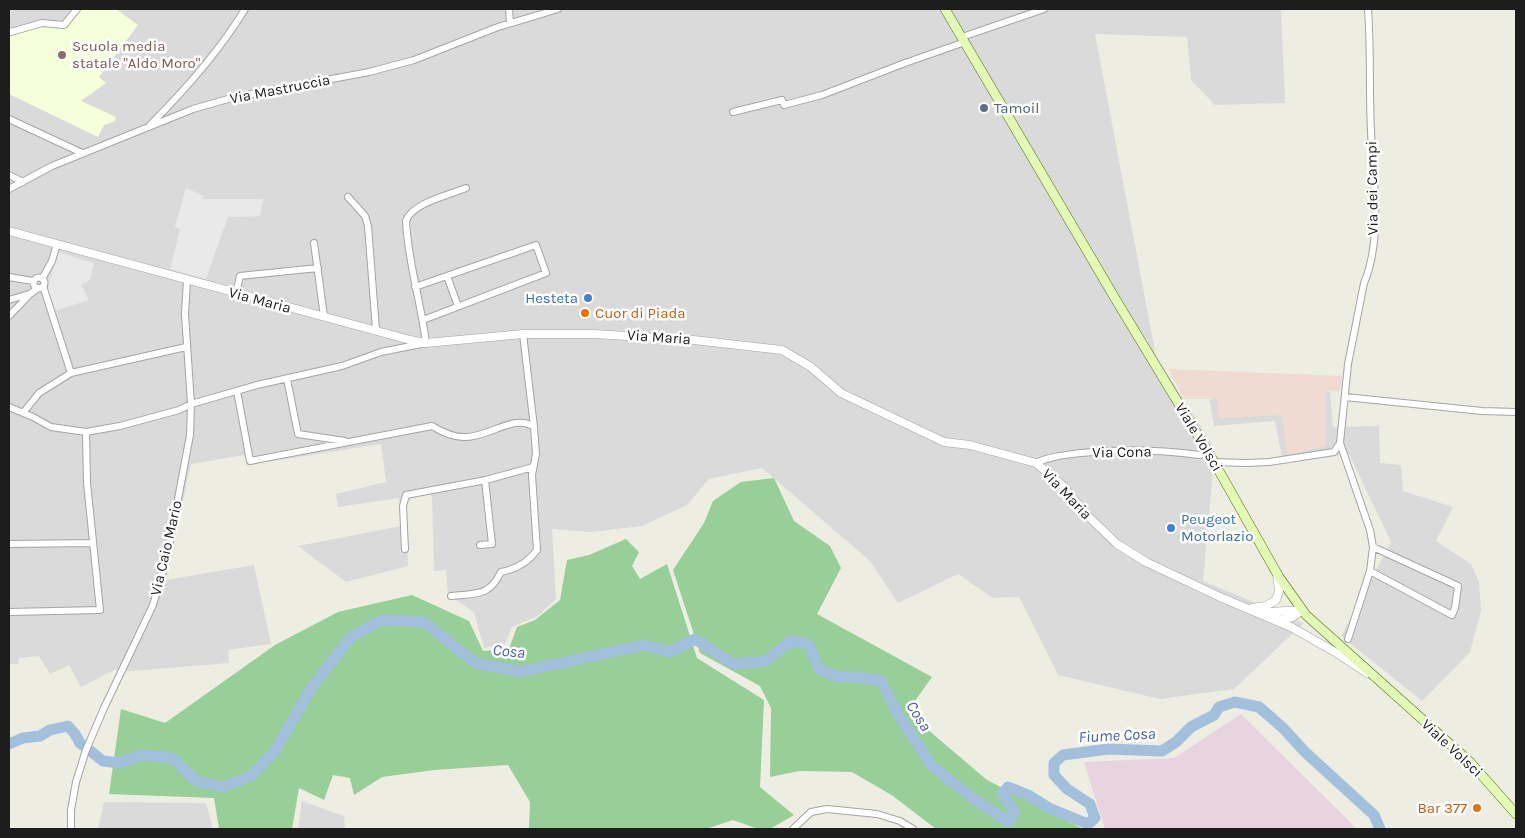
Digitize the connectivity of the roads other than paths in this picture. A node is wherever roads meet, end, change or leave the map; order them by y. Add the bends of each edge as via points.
1 (77, 9) edge
2 (245, 9) edge
3 (509, 9) edge
4 (558, 9) edge
5 (945, 9) edge
6 (1044, 9) edge
7 (1368, 9) edge
8 (510, 23) junction
9 (9, 31) edge
10 (963, 40) junction
11 (733, 112) dead end
12 (9, 119) edge
13 (147, 128) junction
14 (82, 153) junction
15 (9, 175) edge
16 (23, 182) junction
17 (466, 188) dead end
18 (9, 189) edge
19 (348, 197) dead end
20 (9, 231) edge
21 (314, 243) dead end
22 (56, 244) junction
23 (318, 268) junction
24 (9, 276) edge
25 (447, 276) junction
26 (42, 278) junction
27 (188, 280) junction
28 (34, 281) junction
29 (40, 287) junction
30 (415, 287) junction
31 (236, 293) junction
32 (30, 294) junction
33 (9, 300) edge
34 (458, 306) junction
35 (9, 316) edge
36 (324, 316) junction
37 (423, 320) junction
38 (376, 330) junction
39 (522, 334) junction
40 (426, 343) junction
41 (186, 347) junction
42 (71, 373) junction
43 (287, 379) junction
44 (237, 391) junction
45 (1345, 397) junction
46 (191, 404) junction
47 (9, 408) edge
48 (1516, 412) edge
49 (23, 413) junction
50 (534, 427) junction
51 (86, 432) junction
52 (352, 442) junction
53 (1340, 443) junction
54 (1208, 451) junction
55 (1214, 462) junction
56 (1036, 463) junction
57 (533, 467) junction
58 (485, 480) junction
59 (92, 543) junction
60 (9, 544) edge
61 (480, 545) dead end
62 (1373, 547) junction
63 (405, 549) dead end
64 (1276, 571) junction
65 (1370, 571) junction
66 (451, 596) dead end
67 (1247, 608) junction
68 (1302, 610) junction
69 (9, 612) edge
70 (1266, 617) junction
71 (1348, 639) dead end
72 (1376, 679) junction
73 (1516, 814) edge
74 (70, 829) edge
75 (793, 829) edge
76 (913, 829) edge

1 - 9 street via 64,25 42,23
2 - 13 street via 229,35 178,97
3 - 8 street
4 - 8 street, Via Mastruccia
5 - 10 main road, Viale Volsci
6 - 10 street
7 - 45 street, Via dei Campi via 1374,242 1348,364
8 - 13 street, Via Mastruccia via 414,60 369,72 235,97 193,109
10 - 11 street via 822,95 784,105 782,100
10 - 54 main road, Viale Volsci
12 - 14 street
13 - 14 street, Via Mastruccia
14 - 16 street, Via Mastruccia
15 - 16 street
16 - 18 street, Via Mastruccia
17 - 30 street via 420,206 408,215
19 - 38 street via 365,216 368,226
20 - 22 street, Via Maria
21 - 23 street
22 - 26 street via 52,261
22 - 27 street, Via Maria
23 - 31 street via 240,276
23 - 36 street
24 - 28 street
25 - 30 street
25 - 34 street
25 - 34 street via 536,246 546,273
26 - 28 street
26 - 29 street via 44,283
27 - 31 street, Via Maria
27 - 41 street, Via Caio Mario
28 - 29 street via 34,285
29 - 32 street
29 - 42 street
30 - 37 street
31 - 36 street, Via Maria
32 - 33 street
32 - 35 street
34 - 37 street
36 - 38 street, Via Maria
37 - 40 street
38 - 40 street, Via Maria
39 - 40 street, Via Maria
39 - 50 street
39 - 56 street, Via Maria via 624,335 782,350 811,367 841,393 944,442 970,445
40 - 43 street
41 - 42 street
41 - 46 street, Via Caio Mario
42 - 49 street via 39,393
43 - 44 street
43 - 52 street via 298,434
44 - 46 street
44 - 52 street via 250,461
45 - 48 street
45 - 53 street, Via dei Campi
46 - 51 street via 120,426
46 - 74 street, Via Caio Mario via 190,435 167,558 152,607 96,726 76,782
47 - 49 street
49 - 51 street via 51,427
50 - 52 street via 529,422 510,423 487,434 464,438 432,426
50 - 57 street via 536,454
51 - 59 street
53 - 55 street via 1334,452 1269,462
53 - 62 street
54 - 55 main road, Viale Volsci
54 - 56 street, Via Cona via 1200,455 1108,450 1045,458
55 - 64 main road, Viale Volsci
56 - 67 street, Via Maria via 1063,486 1117,544 1146,562
57 - 58 street
57 - 66 street via 538,550 521,565 501,572 488,590
58 - 61 street via 492,544
58 - 63 street via 406,495 403,506
59 - 60 street
59 - 69 street via 100,610
62 - 65 street
62 - 65 street via 1458,586 1452,615
64 - 67 street via 1279,591 1276,600 1266,606
64 - 68 main road, Viale Volsci
65 - 71 street
67 - 68 street via 1271,612
67 - 70 street
68 - 70 street via 1286,620
68 - 72 main road, Viale Volsci
70 - 72 street via 1321,644
72 - 73 main road, Viale Volsci via 1470,762
75 - 76 street via 812,812 826,809 877,814 900,820

